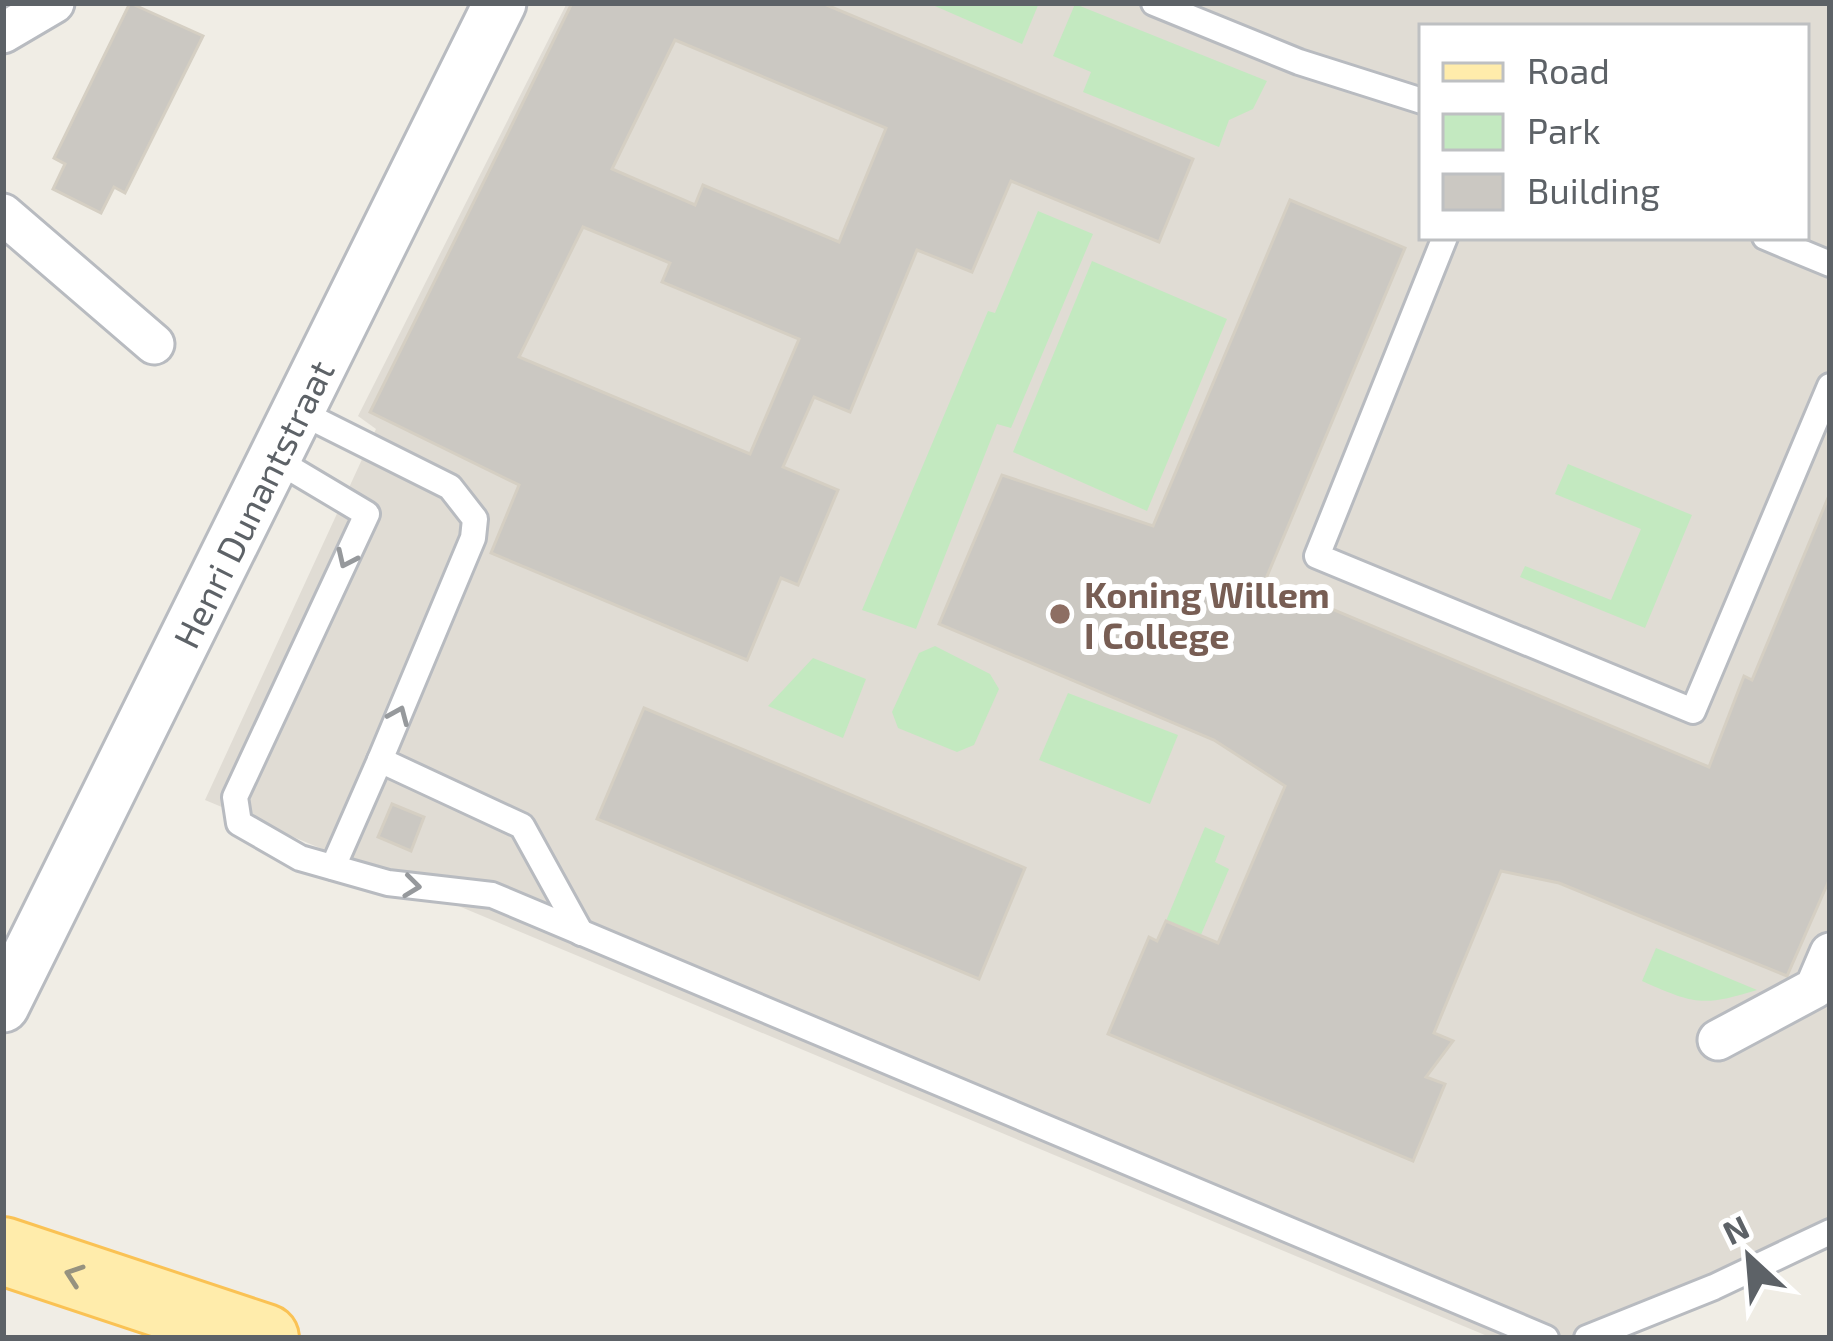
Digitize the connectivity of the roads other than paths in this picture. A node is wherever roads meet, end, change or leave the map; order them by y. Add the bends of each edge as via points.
1 (54, 3) edge
2 (500, 3) edge
3 (1154, 3) edge
4 (3, 33) edge
5 (1419, 100) edge
6 (3, 214) edge
7 (1444, 240) edge
8 (1773, 240) edge
9 (1830, 264) edge
10 (154, 344) dead end
11 (1830, 386) edge
12 (296, 410) junction
13 (273, 458) junction
14 (380, 760) junction
15 (332, 867) junction
16 (581, 933) junction
17 (1830, 953) edge
18 (3, 1006) edge
19 (1718, 1040) dead end
20 (1830, 1232) edge
21 (3, 1251) edge
22 (265, 1338) edge
23 (1546, 1338) edge
24 (1587, 1338) edge

1 - 4 street
2 - 12 street, Henri Dunantstraat
3 - 5 lane
6 - 10 street
7 - 11 lane via 1317,556 1693,711
8 - 9 lane
12 - 13 street, Henri Dunantstraat
14 -> 12 lane via 476,519 450,487
13 -> 15 lane via 367,514 235,797 238,823
13 - 18 street, Henri Dunantstraat
14 - 15 lane
14 - 16 lane via 522,826
15 -> 16 lane via 388,883 491,895
16 - 23 lane
17 - 19 street via 1815,988
20 - 24 lane
22 -> 21 main road

